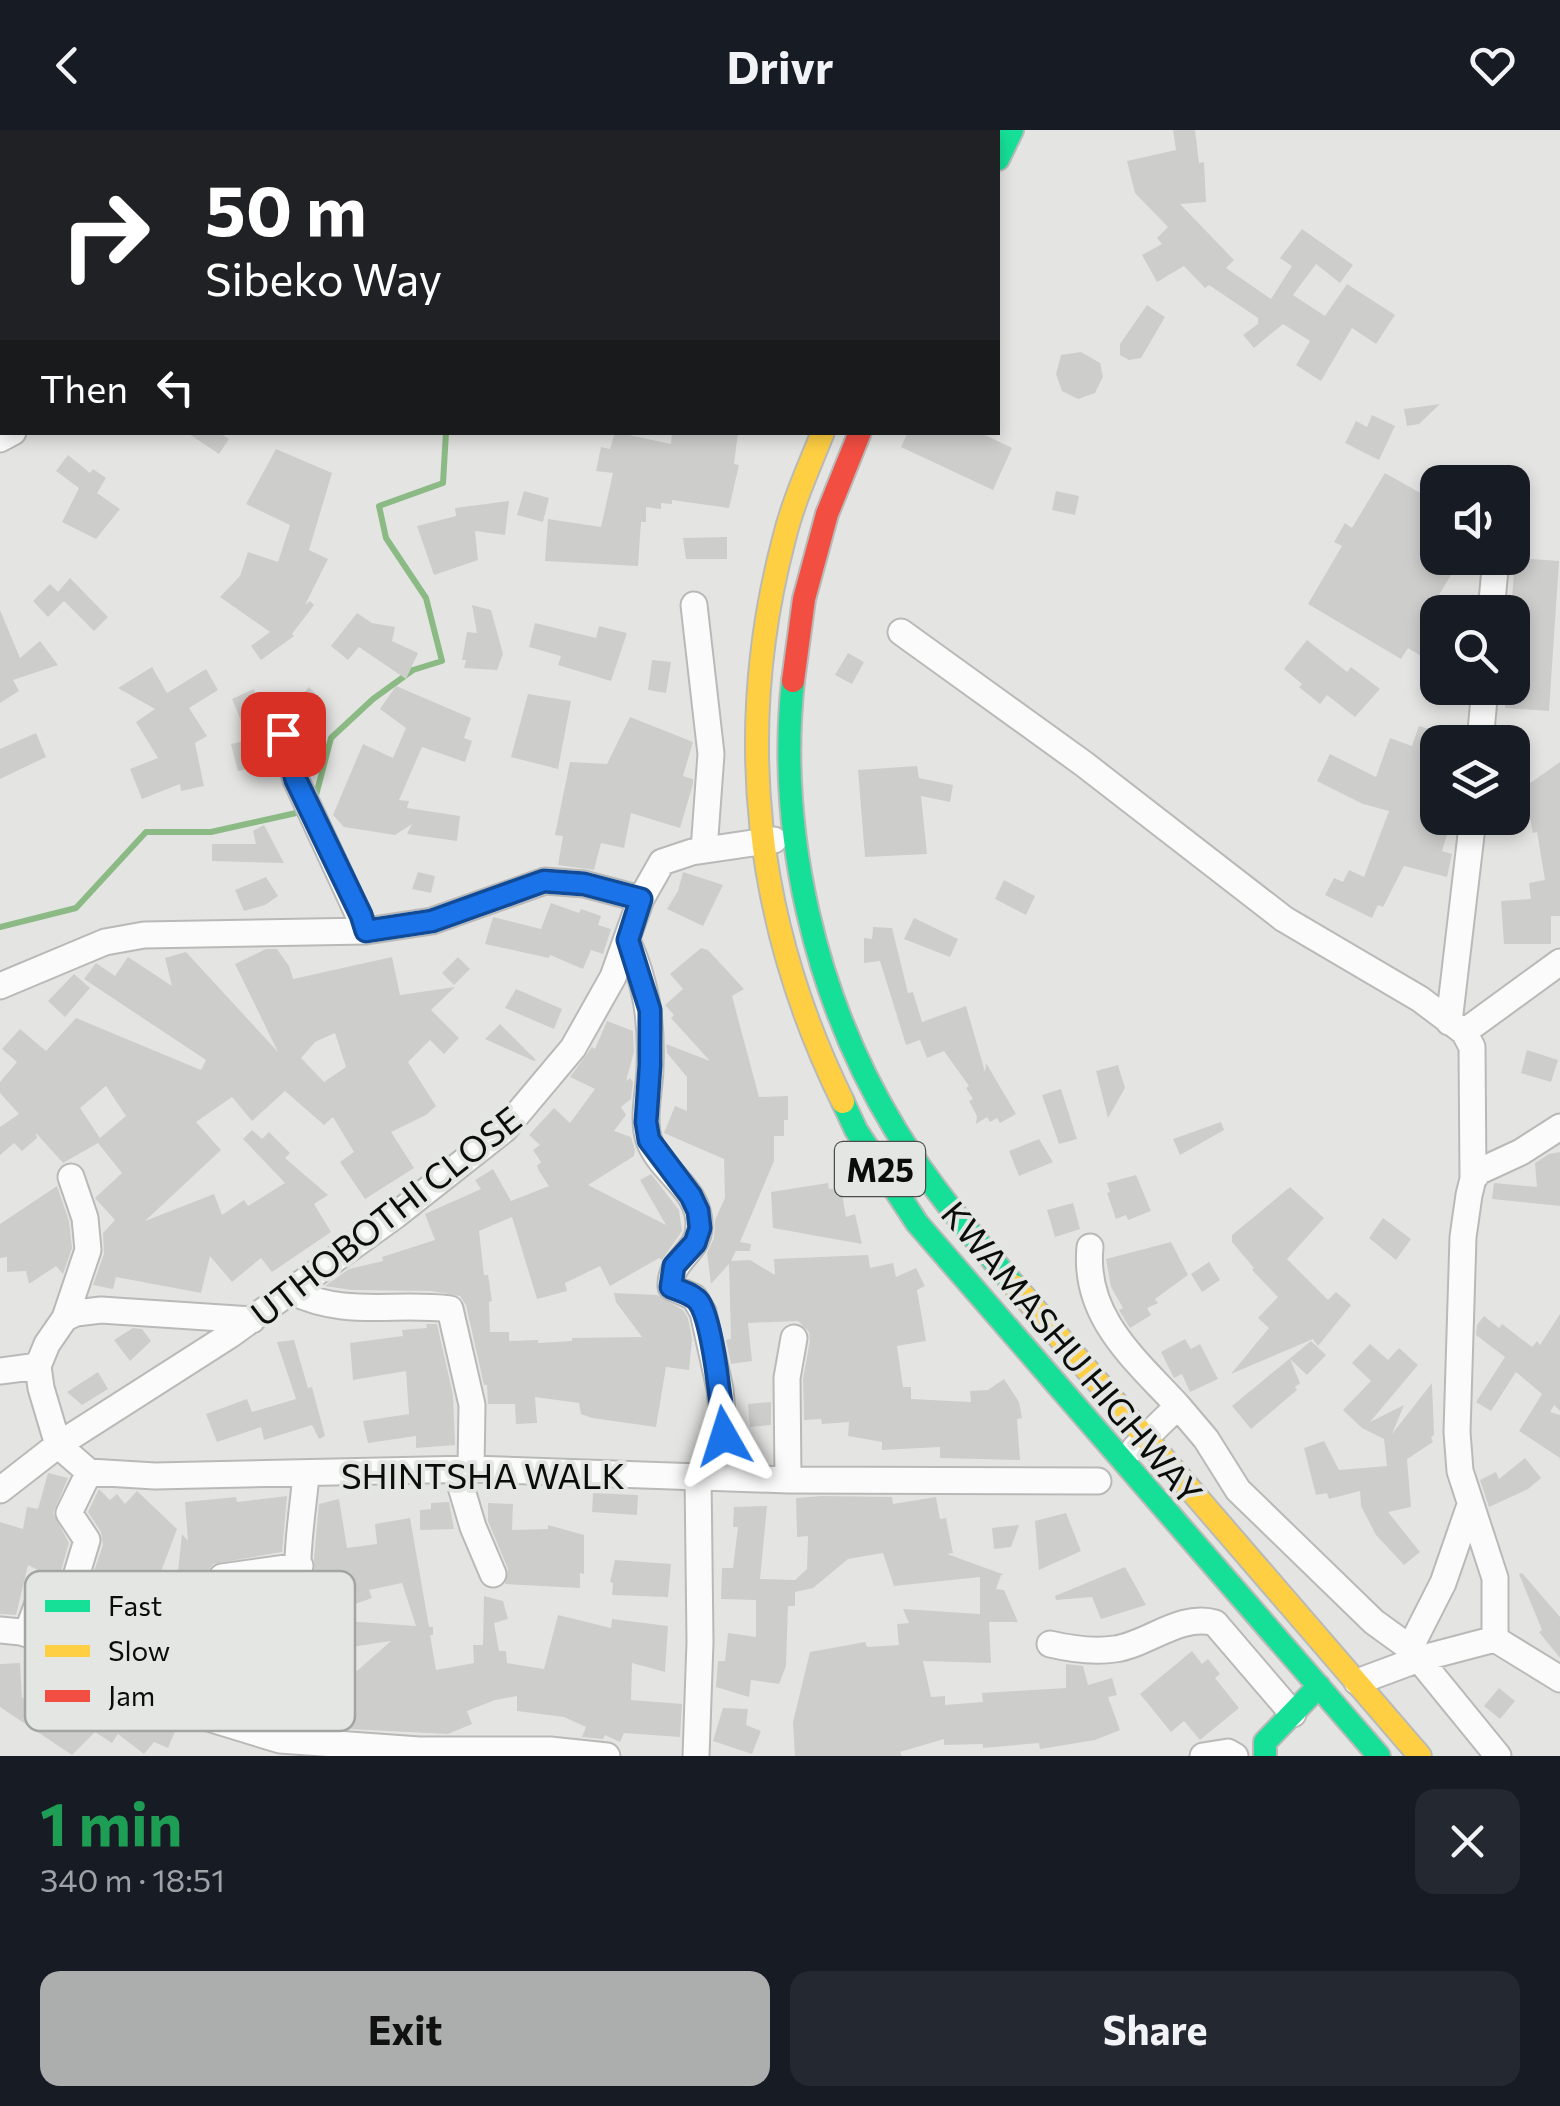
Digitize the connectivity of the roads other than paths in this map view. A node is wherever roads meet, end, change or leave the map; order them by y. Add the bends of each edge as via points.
1 (1012, 130) edge
2 (1000, 155) edge
3 (822, 435) edge
4 (859, 435) edge
5 (694, 605) dead end
6 (900, 632) dead end
7 (283, 734) dead end
8 (1472, 835) edge
9 (793, 837) junction
10 (761, 842) junction
11 (704, 850) junction
12 (641, 899) junction
13 (366, 931) junction
14 (628, 940) junction
15 (1560, 962) edge
16 (0, 986) edge
17 (1456, 1027) junction
18 (1560, 1127) edge
19 (71, 1177) dead end
20 (1473, 1179) junction
21 (1090, 1248) dead end
22 (290, 1291) junction
23 (65, 1318) junction
24 (252, 1320) junction
25 (794, 1338) dead end
26 (38, 1366) junction
27 (0, 1371) edge
28 (1178, 1406) junction
29 (1146, 1439) junction
30 (58, 1445) junction
31 (1123, 1458) junction
32 (464, 1470) junction
33 (88, 1472) junction
34 (306, 1475) junction
35 (710, 1476) junction
36 (788, 1480) junction
37 (1098, 1481) dead end
38 (0, 1490) edge
39 (1470, 1505) junction
40 (300, 1566) junction
41 (78, 1571) edge
42 (265, 1571) edge
43 (300, 1571) edge
44 (493, 1574) dead end
45 (0, 1630) edge
46 (25, 1633) edge
47 (1495, 1639) junction
48 (1050, 1644) dead end
49 (1414, 1654) junction
50 (1560, 1679) edge
51 (1356, 1682) junction
52 (1319, 1686) junction
53 (1292, 1714) junction
54 (251, 1731) edge
55 (323, 1731) edge
56 (322, 1743) junction
57 (607, 1756) edge
58 (696, 1756) edge
59 (1203, 1756) edge
60 (1235, 1756) edge
61 (1265, 1756) edge
62 (1379, 1756) edge
63 (1420, 1756) edge
64 (1498, 1756) edge

1 - 2 main road
3 - 10 main road, KWAMASHU HIGHWAY / M25 via 783,540 766,617 756,730
4 - 9 main road, KWAMASHU HIGHWAY / M25 via 818,541 793,667
5 - 11 street via 711,754
6 - 17 street via 1284,920 1420,998
7 - 13 street via 296,780
8 - 17 street
9 - 10 street, UTHOBOTHI CLOSE
9 - 29 main road, KWAMASHU HIGHWAY / M25 via 818,958 884,1111 984,1250
10 - 11 street, UTHOBOTHI CLOSE
10 - 31 main road, KWAMASHU HIGHWAY / M25 via 788,974 812,1043 855,1128 905,1207
11 - 12 street, UTHOBOTHI CLOSE via 662,862
12 - 13 street via 544,881 432,921
12 - 14 street, UTHOBOTHI CLOSE
13 - 16 street via 144,935 105,942
14 - 22 street, UTHOBOTHI CLOSE via 573,1048 504,1129
14 - 35 street via 650,1010 649,1140 698,1211 698,1236 674,1266 671,1287 694,1296 704,1312 720,1389 724,1436
15 - 17 street
17 - 20 street via 1472,1047
18 - 20 street
19 - 23 street via 88,1250
20 - 39 street via 1457,1413 1460,1470
21 - 28 street via 1089,1282 1098,1310
22 - 24 street, UTHOBOTHI CLOSE
22 - 32 street via 338,1308 447,1307 472,1405
23 - 24 street via 101,1310
23 - 26 street
24 - 30 street, UTHOBOTHI CLOSE
25 - 36 street via 787,1378
26 - 27 street
26 - 30 street
28 - 29 street
28 - 49 street via 1243,1496
29 - 31 street
29 - 51 main road, KWAMASHU HIGHWAY / M25
30 - 33 street
30 - 38 street, UTHOBOTHI CLOSE
31 - 52 main road, KWAMASHU HIGHWAY / M25
32 - 34 street, SHINTSHA WALK
32 - 35 street, SHINTSHA WALK
32 - 44 street via 473,1527
33 - 34 street, SHINTSHA WALK
33 - 41 street via 69,1514 87,1540
34 - 40 street
35 - 36 street, SHINTSHA WALK
35 - 58 street
36 - 37 street, SHINTSHA WALK
39 - 47 street via 1495,1578
39 - 49 street
40 - 42 street
40 - 43 street
45 - 46 street
47 - 49 street
47 - 50 street
48 - 53 street via 1114,1649 1194,1620 1215,1622
49 - 51 street
49 - 64 street
51 - 63 main road, KWAMASHU HIGHWAY / M25
52 - 53 main road
52 - 62 main road, KWAMASHU HIGHWAY / M25
53 - 61 main road via 1265,1742
54 - 56 street
55 - 56 street
56 - 57 street
59 - 60 street

